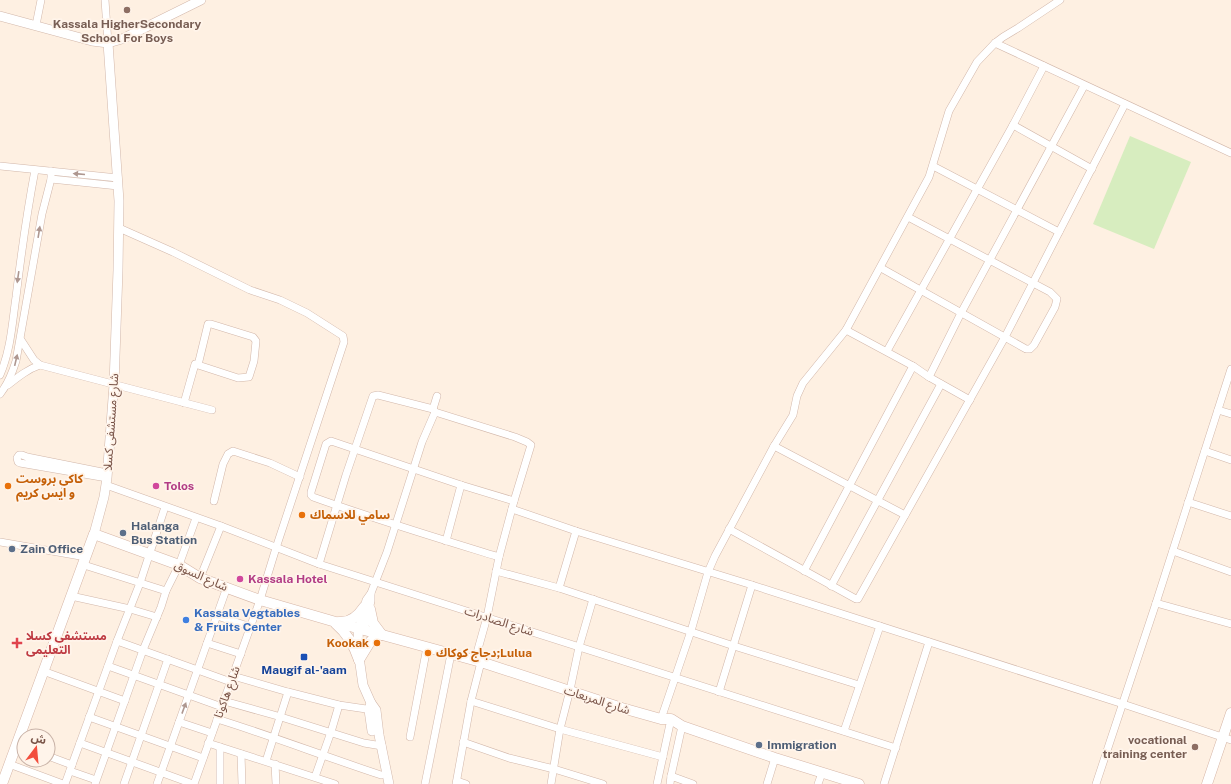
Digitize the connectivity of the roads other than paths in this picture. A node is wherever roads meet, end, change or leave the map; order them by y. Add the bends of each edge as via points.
1 (41, 0) edge
2 (105, 0) edge
3 (201, 0) edge
4 (1060, 0) edge
5 (0, 16) edge
6 (36, 25) junction
7 (108, 43) junction
8 (995, 43) junction
9 (1044, 66) junction
10 (1084, 86) junction
11 (1125, 104) junction
12 (1013, 125) junction
13 (1051, 146) junction
14 (1231, 153) edge
15 (0, 166) edge
16 (933, 166) junction
17 (1092, 169) junction
18 (35, 170) junction
19 (51, 175) junction
20 (118, 182) junction
21 (978, 189) junction
22 (1017, 210) junction
23 (28, 211) junction
24 (42, 214) junction
25 (908, 217) junction
26 (119, 228) junction
27 (1059, 232) junction
28 (950, 239) junction
29 (990, 261) junction
30 (881, 268) junction
31 (1032, 284) junction
32 (922, 290) junction
33 (961, 313) junction
34 (846, 330) junction
35 (1005, 336) junction
36 (21, 340) junction
37 (887, 351) junction
38 (195, 364) junction
39 (40, 365) junction
40 (913, 366) junction
41 (1231, 369) edge
42 (0, 375) edge
43 (929, 377) junction
44 (940, 384) junction
45 (114, 385) junction
46 (6, 386) junction
47 (0, 394) edge
48 (437, 396) dead end
49 (970, 400) junction
50 (184, 403) junction
51 (212, 410) dead end
52 (1218, 410) junction
53 (434, 411) junction
54 (1231, 414) edge
55 (774, 446) junction
56 (354, 449) junction
57 (1205, 451) junction
58 (1231, 460) edge
59 (413, 469) junction
60 (300, 477) junction
61 (107, 479) junction
62 (462, 485) junction
63 (850, 486) junction
64 (878, 500) junction
65 (214, 501) dead end
66 (514, 501) junction
67 (1188, 502) junction
68 (337, 506) junction
69 (165, 507) junction
70 (512, 509) junction
71 (905, 515) junction
72 (1231, 516) edge
73 (196, 518) junction
74 (396, 525) junction
75 (221, 526) junction
76 (729, 529) junction
77 (576, 531) junction
78 (94, 534) junction
79 (446, 541) junction
80 (0, 542) edge
81 (276, 548) junction
82 (1173, 551) junction
83 (148, 554) junction
84 (499, 557) junction
85 (85, 561) junction
86 (319, 564) junction
87 (179, 565) junction
88 (496, 571) junction
89 (804, 571) junction
90 (708, 572) junction
91 (1231, 572) edge
92 (200, 578) junction
93 (375, 582) junction
94 (140, 583) junction
95 (752, 585) junction
96 (831, 586) junction
97 (227, 587) junction
98 (559, 588) junction
99 (166, 591) junction
100 (71, 596) junction
101 (593, 599) junction
102 (260, 600) junction
103 (1156, 603) junction
104 (367, 608) junction
105 (130, 609) junction
106 (217, 616) junction
107 (157, 617) junction
108 (487, 617) junction
109 (333, 621) junction
110 (1231, 624) edge
111 (880, 626) junction
112 (251, 627) junction
113 (361, 630) junction
114 (691, 631) junction
115 (380, 635) junction
116 (117, 641) junction
117 (929, 642) junction
118 (207, 643) junction
119 (734, 646) junction
120 (427, 647) junction
121 (579, 647) junction
122 (143, 650) junction
123 (241, 654) junction
124 (451, 654) junction
125 (168, 659) junction
126 (359, 659) junction
127 (478, 661) junction
128 (108, 666) junction
129 (198, 670) junction
130 (43, 671) junction
131 (134, 676) junction
132 (232, 678) junction
133 (675, 678) junction
134 (159, 685) junction
135 (859, 685) junction
136 (570, 690) junction
137 (99, 691) junction
138 (288, 692) junction
139 (719, 692) junction
140 (188, 695) junction
141 (125, 701) junction
142 (471, 701) junction
143 (223, 704) junction
144 (1123, 704) junction
145 (339, 705) junction
146 (372, 708) junction
147 (1231, 713) edge
148 (89, 717) junction
149 (281, 717) junction
150 (217, 719) junction
151 (666, 719) junction
152 (179, 722) junction
153 (115, 726) junction
154 (682, 726) junction
155 (25, 728) edge
156 (560, 729) junction
157 (844, 731) junction
158 (331, 732) junction
159 (212, 733) junction
160 (141, 736) junction
161 (274, 737) junction
162 (410, 737) dead end
163 (1227, 739) edge
164 (464, 742) junction
165 (80, 743) junction
166 (208, 743) junction
167 (379, 745) junction
168 (170, 746) junction
169 (220, 747) junction
170 (896, 748) junction
171 (16, 752) edge
172 (106, 753) junction
173 (241, 754) junction
174 (322, 756) junction
175 (663, 757) junction
176 (203, 758) junction
177 (776, 758) junction
178 (56, 760) edge
179 (266, 761) junction
180 (132, 762) junction
181 (9, 764) junction
182 (275, 764) junction
183 (71, 768) junction
184 (554, 769) junction
185 (161, 772) junction
186 (822, 773) junction
187 (380, 775) junction
188 (671, 776) junction
189 (318, 780) edge
190 (96, 782) edge
191 (457, 782) edge
192 (2, 784) edge
193 (64, 784) edge
194 (124, 784) edge
195 (157, 784) edge
196 (193, 784) edge
197 (220, 784) edge
198 (242, 784) edge
199 (276, 784) edge
200 (335, 784) edge
201 (383, 784) edge
202 (389, 784) edge
203 (425, 784) edge
204 (466, 784) edge
205 (551, 784) edge
206 (603, 784) edge
207 (657, 784) edge
208 (670, 784) edge
209 (694, 784) edge
210 (767, 784) edge
211 (818, 784) edge
212 (860, 784) edge
213 (884, 784) edge
214 (1096, 784) edge
215 (1207, 784) edge

1 - 6 street
2 - 7 street
3 - 7 street via 122,39
4 - 8 street
5 - 6 street
6 - 7 street
7 - 20 street, شارع مستشفى كسلا
8 - 9 street
8 - 16 street via 977,62 949,111
9 - 10 street
9 - 12 street
10 - 11 street
10 - 13 street
11 - 14 street
11 - 17 street
12 - 13 street
12 - 21 street
13 - 17 street
13 - 22 street
15 - 18 street
16 - 21 street
16 - 25 street
17 - 27 street
18 - 19 street
18 - 23 street
19 - 20 street
19 - 24 street
20 - 26 street, شارع مستشفى كسلا
21 - 22 street
21 - 28 street
22 - 27 street
22 - 29 street
23 - 24 street
23 -> 42 street via 11,338
36 -> 24 street
25 - 28 street
25 - 30 street
26 - 45 street, شارع مستشفى كسلا
26 - 60 street, شارع هاكوتا via 250,290 280,300 343,336 344,342
27 - 31 street
28 - 29 street
28 - 32 street
29 - 31 street
29 - 33 street
30 - 32 street
30 - 34 street
31 - 35 street
31 - 35 street via 1055,296 1057,299 1054,307 1030,349
32 - 33 street
32 - 37 street
33 - 35 street
33 - 43 street
34 - 37 street
34 - 55 street via 803,383 793,415
35 - 49 street
36 - 39 street
46 -> 36 street
37 - 40 street
38 - 38 street via 198,364 208,324 253,337 256,341 249,377 238,378
38 - 50 street
39 - 45 street
39 - 46 street
40 - 43 street
40 - 63 street
41 - 52 street
43 - 44 street
44 - 49 street
44 - 64 street
45 - 50 street
45 - 61 street, شارع مستشفى كسلا
46 - 47 street
48 - 53 street
49 - 71 street
50 - 51 street
52 - 54 street
52 - 57 street
53 - 56 street via 378,395 373,396
53 - 59 street
53 - 66 street via 515,437 531,445
55 - 63 street
55 - 76 street
56 - 59 street
56 - 68 street
56 - 68 street via 327,442 311,492 312,497
57 - 58 street
57 - 67 street
59 - 62 street
59 - 74 street
60 - 65 street via 270,463 233,451 228,454 223,464
60 - 81 street, شارع هاكوتا
61 - 61 street via 22,455 17,458 20,463
61 - 69 street, شارع الصادرات
61 - 78 street, شارع مستشفى كسلا
62 - 66 street
62 - 79 street
63 - 64 street
63 - 89 street
64 - 71 street
64 - 96 street
66 - 70 street
67 - 72 street
67 - 82 street
68 - 74 street
68 - 86 street
69 - 73 street, شارع الصادرات
69 - 83 street
70 - 77 street
70 - 84 street
71 - 96 street via 858,599
73 - 75 street, شارع الصادرات
73 - 87 street
74 - 79 street
74 - 93 street
75 - 81 street, شارع الصادرات
75 - 92 street
76 - 89 street
76 - 90 street
77 - 90 street
77 - 98 street
78 - 83 main road, شارع السوق
78 - 85 main road, شارع مستشفى كسلا
79 - 84 street
80 - 85 street
81 - 86 street, شارع الصادرات
81 - 102 street, شارع هاكوتا
82 - 91 street
82 - 103 street
83 - 87 main road, شارع السوق
83 - 94 street
84 - 88 street
85 - 94 street
85 - 100 main road, شارع مستشفى كسلا
86 - 93 street, شارع الصادرات
87 - 92 main road, شارع السوق
87 - 99 street
88 - 98 street
88 - 108 street
89 - 96 street
90 - 95 street
90 - 114 street
92 - 97 main road, شارع السوق
93 - 104 street
93 - 108 street, شارع الصادرات
94 - 99 street
94 - 105 street
95 - 111 street
95 - 119 street
97 - 102 main road, شارع السوق
97 - 106 street
98 - 101 street
99 - 107 street
100 - 105 street
100 - 130 main road, شارع مستشفى كسلا
101 - 114 street
101 - 121 street
102 - 109 main road, شارع السوق
102 - 112 street, شارع هاكوتا
103 - 110 street
103 - 144 street
104 - 109 main road via 351,620
104 - 113 street
104 - 115 main road
105 - 107 street
105 - 116 street
106 - 112 street
106 - 118 street
107 - 122 street
108 - 121 street, شارع الصادرات
108 - 127 street
109 - 113 main road, شارع المربعات
109 - 126 main road via 354,645
111 - 117 street
111 - 135 street
112 - 123 street, شارع هاكوتا
113 - 115 main road, شارع المربعات
113 - 126 street
114 - 119 street
114 - 133 street
115 - 120 main road, شارع المربعات
115 - 126 main road via 370,642
116 - 122 street
116 - 128 street
117 - 144 street
117 - 170 street
118 - 123 street
118 - 129 street
119 - 135 street
119 - 139 street
120 - 124 main road, شارع المربعات
120 - 162 street
121 - 133 street, شارع الصادرات
121 - 136 street
122 - 125 street
122 - 131 street
123 - 132 street, شارع هاكوتا
124 - 127 main road, شارع المربعات
124 - 203 street
125 - 129 street
125 - 134 street
126 - 146 street via 363,684
127 - 136 main road, شارع المربعات
127 - 142 street
128 - 131 street
128 - 137 street
129 - 132 street
129 - 140 street
130 - 137 street
130 - 155 main road, شارع مستشفى كسلا
131 - 134 street
131 - 141 street
132 - 138 street
132 - 143 street, شارع هاكوتا
133 - 139 street, شارع الصادرات
133 - 151 street
134 - 140 street
134 - 160 street
135 - 157 street
136 - 151 main road, شارع المربعات via 622,708
136 - 156 street
137 - 141 street
137 - 148 street
138 - 145 street
138 - 149 street
139 - 157 street, شارع الصادرات
140 - 143 street
152 -> 140 street
141 - 153 street
142 - 156 street
142 - 164 street
143 - 149 street
143 - 150 street, شارع هاكوتا
144 - 163 street
144 - 214 street
145 - 146 street
145 - 158 street
146 - 167 street
147 - 163 main road
148 - 153 street
148 - 165 street
149 - 158 street
149 - 161 street
150 - 159 street, شارع هاكوتا
150 - 161 street
151 - 154 main road, شارع المربعات
151 - 175 street
152 - 159 street
152 - 168 street
153 - 160 street
153 - 172 street
154 - 177 main road, شارع المربعات
154 - 188 street
156 - 175 street
156 - 184 street
157 - 170 street, شارع الصادرات
158 - 167 street
158 - 174 street
159 - 166 street, شارع هاكوتا
160 - 168 street
160 - 180 street
161 - 174 street
161 - 179 street
163 - 215 main road
164 - 184 street via 510,758
164 - 191 street
165 - 172 street
165 - 183 street
166 - 169 street
166 - 176 street, شارع هاكوتا
167 - 187 street
167 - 202 street
168 - 176 street
168 - 185 street
169 - 173 street
169 - 197 street
170 - 213 street
171 - 181 main road, شارع مستشفى كسلا
172 - 180 street
172 - 190 street
173 - 179 street
173 - 198 street
174 - 187 street
174 - 189 street
175 - 207 street
176 - 196 street, شارع هاكوتا
177 - 186 main road, شارع المربعات
177 - 210 street
178 - 183 street
179 - 182 street
180 - 185 street
180 - 194 street
181 - 192 main road, شارع مستشفى كسلا
181 - 193 street
182 - 189 street
182 - 199 street
183 - 190 street
183 - 193 street
184 - 205 street
184 - 206 street
185 - 195 street
185 - 196 street
186 - 211 street
186 - 212 main road, شارع المربعات
187 - 201 street
188 - 208 street
188 - 209 street
189 - 200 street
191 - 204 street

